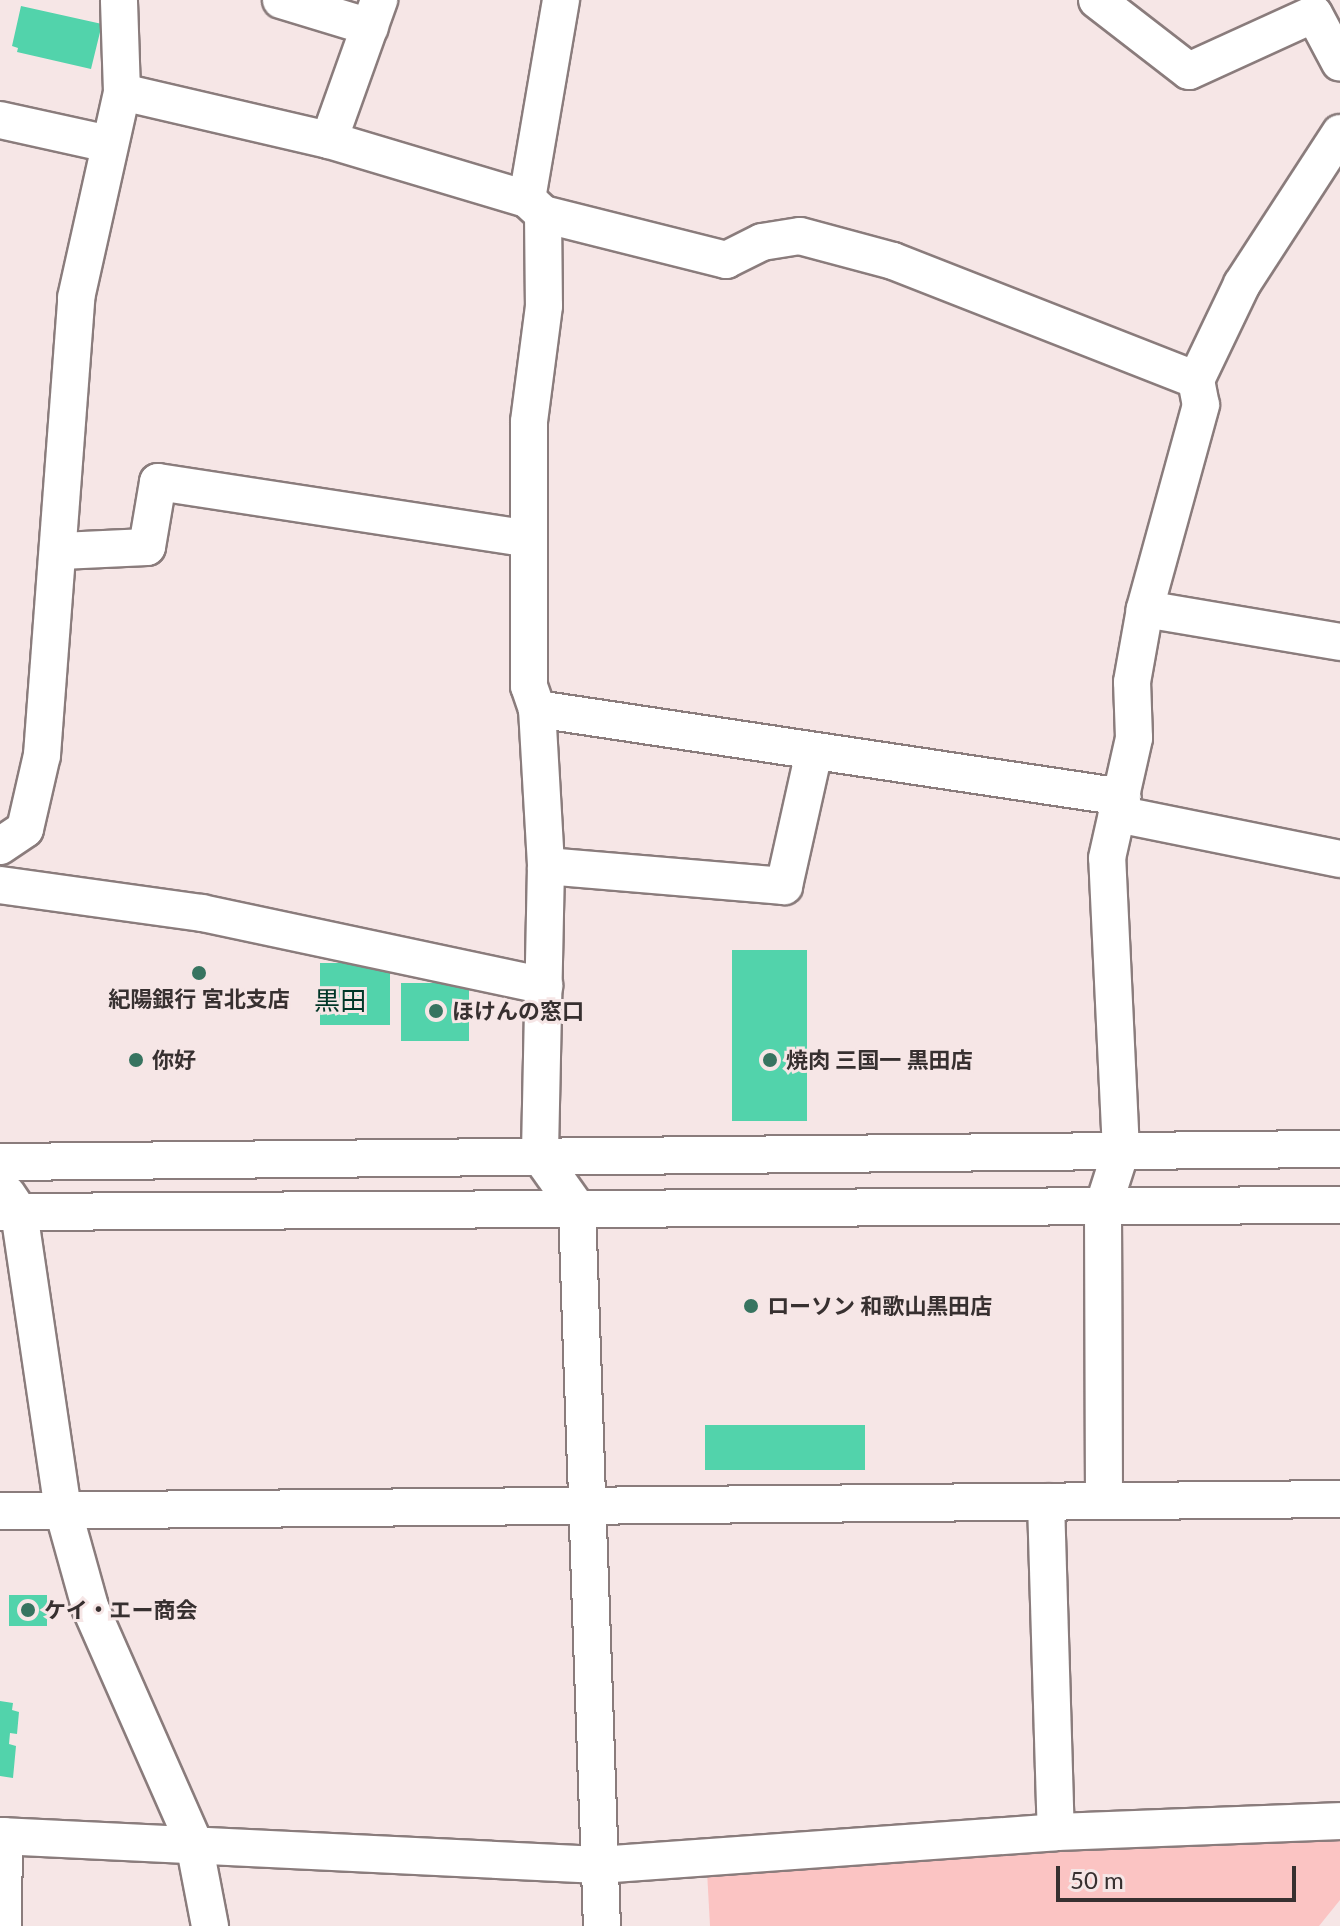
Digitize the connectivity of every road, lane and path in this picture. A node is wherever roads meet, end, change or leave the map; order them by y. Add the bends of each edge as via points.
1 (119, 0) edge
2 (281, 0) edge
3 (561, 0) edge
4 (1097, 0) edge
5 (1312, 7) edge
6 (374, 14) edge
7 (1340, 63) edge
8 (122, 92) junction
9 (0, 120) edge
10 (1340, 133) edge
11 (329, 140) junction
12 (109, 144) junction
13 (535, 206) junction
14 (1196, 380) junction
15 (529, 539) junction
16 (61, 551) junction
17 (1145, 609) junction
18 (1340, 642) edge
19 (537, 709) junction
20 (814, 752) junction
21 (1120, 806) junction
22 (0, 846) edge
23 (1340, 859) edge
24 (546, 866) junction
25 (0, 885) edge
26 (544, 986) junction
27 (1340, 1149) edge
28 (1121, 1151) junction
29 (540, 1156) junction
30 (0, 1162) edge
31 (6, 1203) edge
32 (1340, 1205) edge
33 (1103, 1207) junction
34 (577, 1208) junction
35 (1104, 1498) junction
36 (1340, 1499) edge
37 (1046, 1502) junction
38 (590, 1504) junction
39 (63, 1510) junction
40 (0, 1511) edge
41 (1340, 1821) edge
42 (1056, 1832) junction
43 (2, 1836) edge
44 (194, 1843) junction
45 (599, 1865) junction
46 (3, 1926) edge
47 (210, 1926) edge
48 (602, 1926) edge

1 - 8 street
2 - 6 street
3 - 13 street
4 - 5 street via 1189,71
5 - 7 street
6 - 11 street
8 - 11 street
8 - 12 street
9 - 12 street
10 - 14 street via 1242,284
11 - 13 street
12 - 16 street via 76,298
13 - 14 street via 726,260 762,242 800,236 893,261
13 - 15 street via 544,306 529,422
14 - 17 street via 1201,405
15 - 16 street via 158,482 147,547
15 - 19 street via 529,686
16 - 22 street via 42,755 25,829
17 - 18 street
17 - 21 street via 1132,682 1134,738
19 - 20 street
19 - 24 street
20 - 21 street
20 - 24 street via 784,886
21 - 23 street
21 - 28 street via 1107,858
24 - 26 street
25 - 26 street via 202,913
26 - 29 street
27 - 28 street
28 - 29 street
28 - 33 street
29 - 30 street
29 - 34 street
31 - 34 street
31 - 39 street
32 - 33 street
33 - 34 street
33 - 35 street
34 - 38 street
35 - 36 street
35 - 37 street
37 - 38 street
37 - 42 street
38 - 39 street
38 - 45 street
39 - 40 street
39 - 44 street via 90,1607
41 - 42 street
42 - 45 street
43 - 44 street
43 - 46 street
44 - 45 street
44 - 47 street
45 - 48 street

